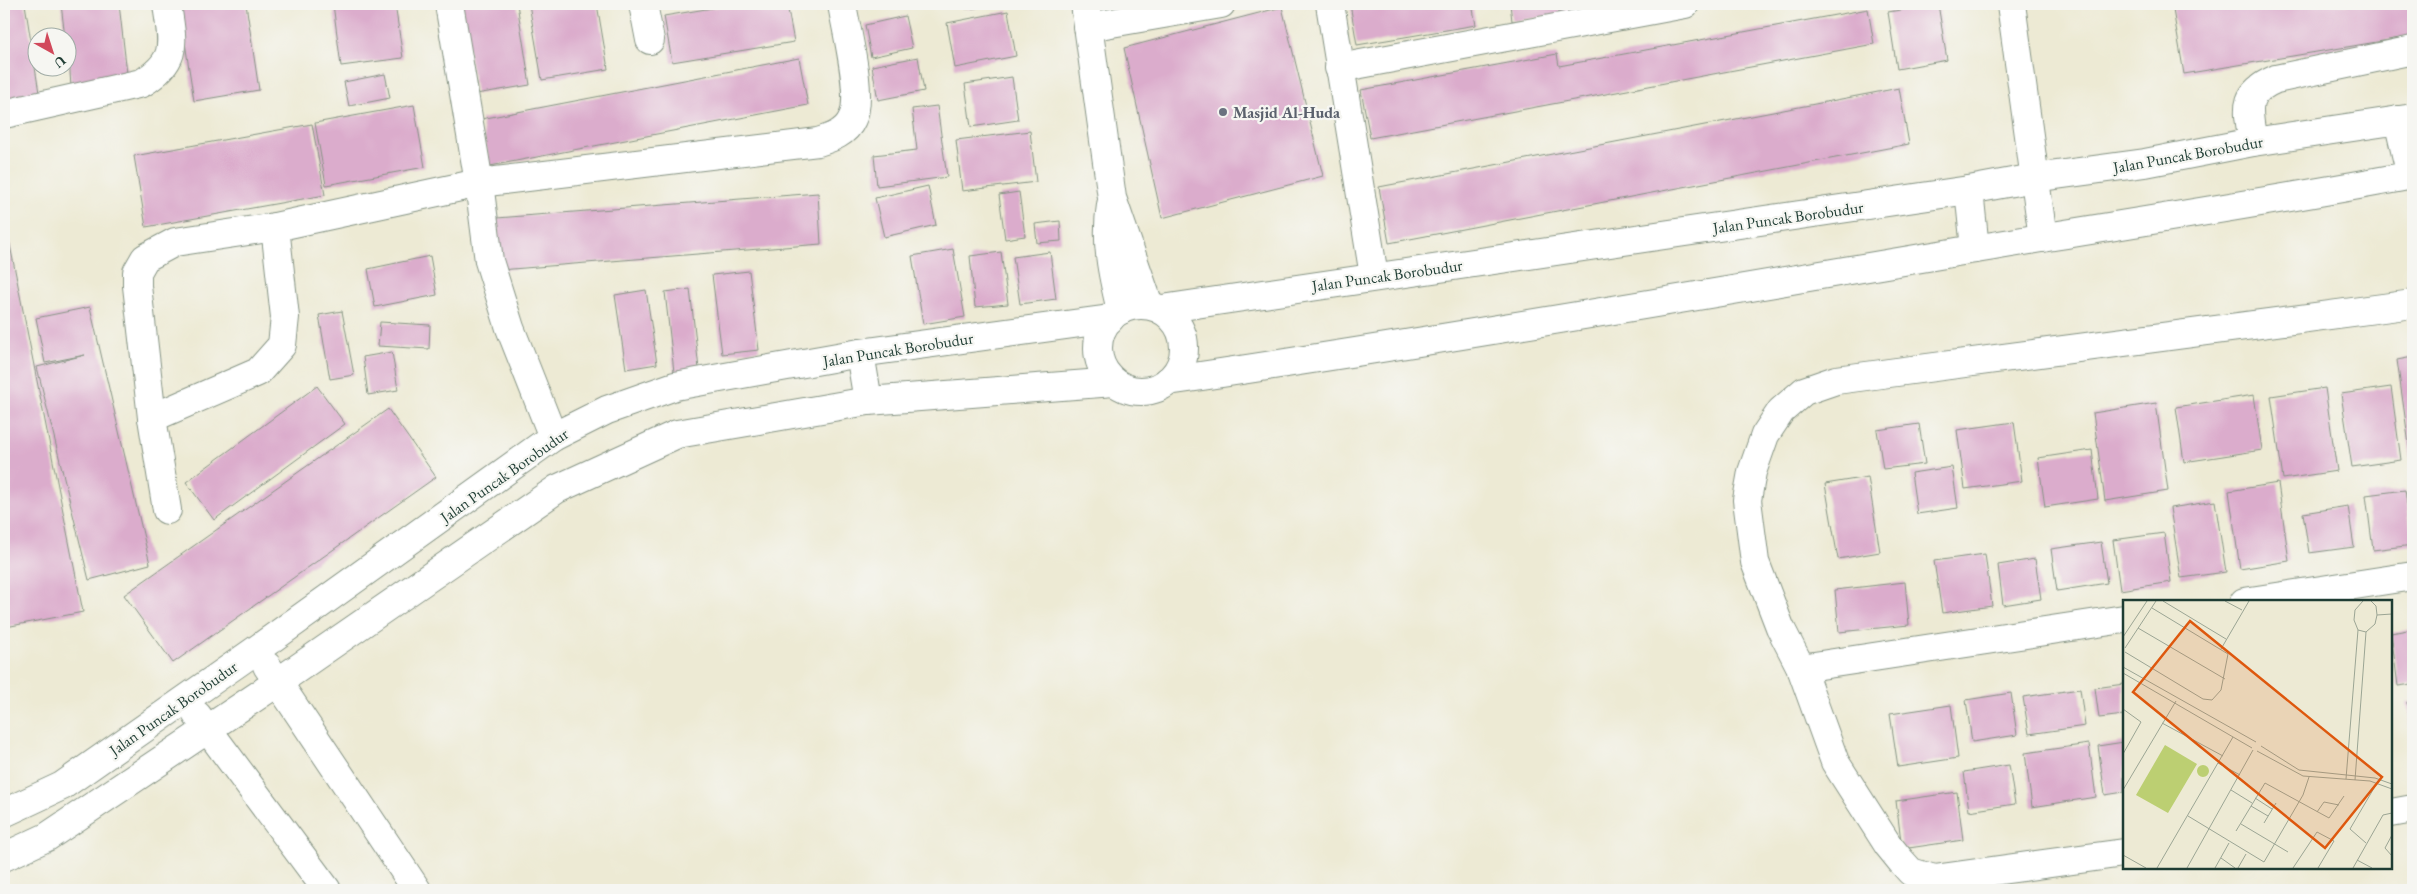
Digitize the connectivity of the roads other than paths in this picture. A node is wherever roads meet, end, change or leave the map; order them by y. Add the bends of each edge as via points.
1 (166, 4) edge
2 (449, 4) edge
3 (643, 4) edge
4 (842, 4) edge
5 (1221, 4) edge
6 (1330, 4) edge
7 (1685, 4) edge
8 (2011, 4) edge
9 (1086, 15) edge
10 (650, 40) dead end
11 (2413, 50) edge
12 (1339, 68) junction
13 (4, 114) edge
14 (2406, 119) edge
15 (2254, 142) junction
16 (2412, 176) edge
17 (2034, 178) junction
18 (479, 184) junction
19 (1969, 190) junction
20 (1112, 198) junction
21 (275, 227) junction
22 (2043, 238) junction
23 (1975, 249) junction
24 (1374, 276) junction
25 (2413, 304) edge
26 (1155, 307) junction
27 (1115, 314) junction
28 (860, 354) junction
29 (1168, 381) junction
30 (1114, 382) junction
31 (868, 401) junction
32 (152, 418) junction
33 (553, 437) junction
34 (167, 510) dead end
35 (2413, 576) edge
36 (2257, 600) edge
37 (2123, 619) edge
38 (256, 650) junction
39 (1801, 668) junction
40 (278, 682) junction
41 (186, 697) junction
42 (206, 730) junction
43 (2413, 809) edge
44 (4, 812) edge
45 (2392, 813) edge
46 (2123, 852) edge
47 (4, 857) edge
48 (2014, 880) edge
49 (328, 890) edge
50 (417, 890) edge

1 - 13 street via 172,46 159,72 142,83
2 - 18 street
3 - 10 street
4 - 18 street via 858,99 852,121 832,138
5 - 9 street
6 - 12 street
7 - 12 street
8 - 17 street
9 - 20 street
11 - 15 street via 2276,79 2260,86 2251,98 2248,112
12 - 24 street
14 - 15 street, Jalan Puncak Borobudur
14 - 16 street
15 - 17 street, Jalan Puncak Borobudur via 2145,163
16 - 22 street
17 - 19 street, Jalan Puncak Borobudur
17 - 22 street
18 - 21 street
18 - 33 street via 488,261 510,328
19 - 23 street
19 - 24 street, Jalan Puncak Borobudur
20 - 26 street
20 - 27 street via 1108,224
21 - 32 street via 285,317 282,345 258,372
21 - 32 street via 175,242 152,252 139,266 137,286
22 - 23 street
23 - 29 street via 1397,347
24 - 26 street, Jalan Puncak Borobudur
25 - 39 street via 1836,380 1804,391 1781,411 1765,435 1752,472 1747,500 1755,562 1780,628
26 - 27 street via 1134,305
26 - 29 street via 1173,318 1184,343 1178,371
27 - 28 street, Jalan Puncak Borobudur
27 - 30 street via 1102,330 1098,344 1099,358
28 - 31 street
28 - 33 street, Jalan Puncak Borobudur via 674,386 607,410
29 - 30 street via 1155,389 1141,391
30 - 31 street
31 - 40 street via 678,434 557,489
32 - 34 street
33 - 38 street, Jalan Puncak Borobudur
35 - 36 street
37 - 39 street
38 - 40 street
38 - 41 street, Jalan Puncak Borobudur
39 - 48 street via 1835,762 1888,845 1911,872 1934,879
40 - 42 street
40 - 50 street
41 - 42 street
41 - 44 street, Jalan Puncak Borobudur via 62,786
42 - 47 street via 47,837
42 - 49 street
43 - 45 street
46 - 48 street

